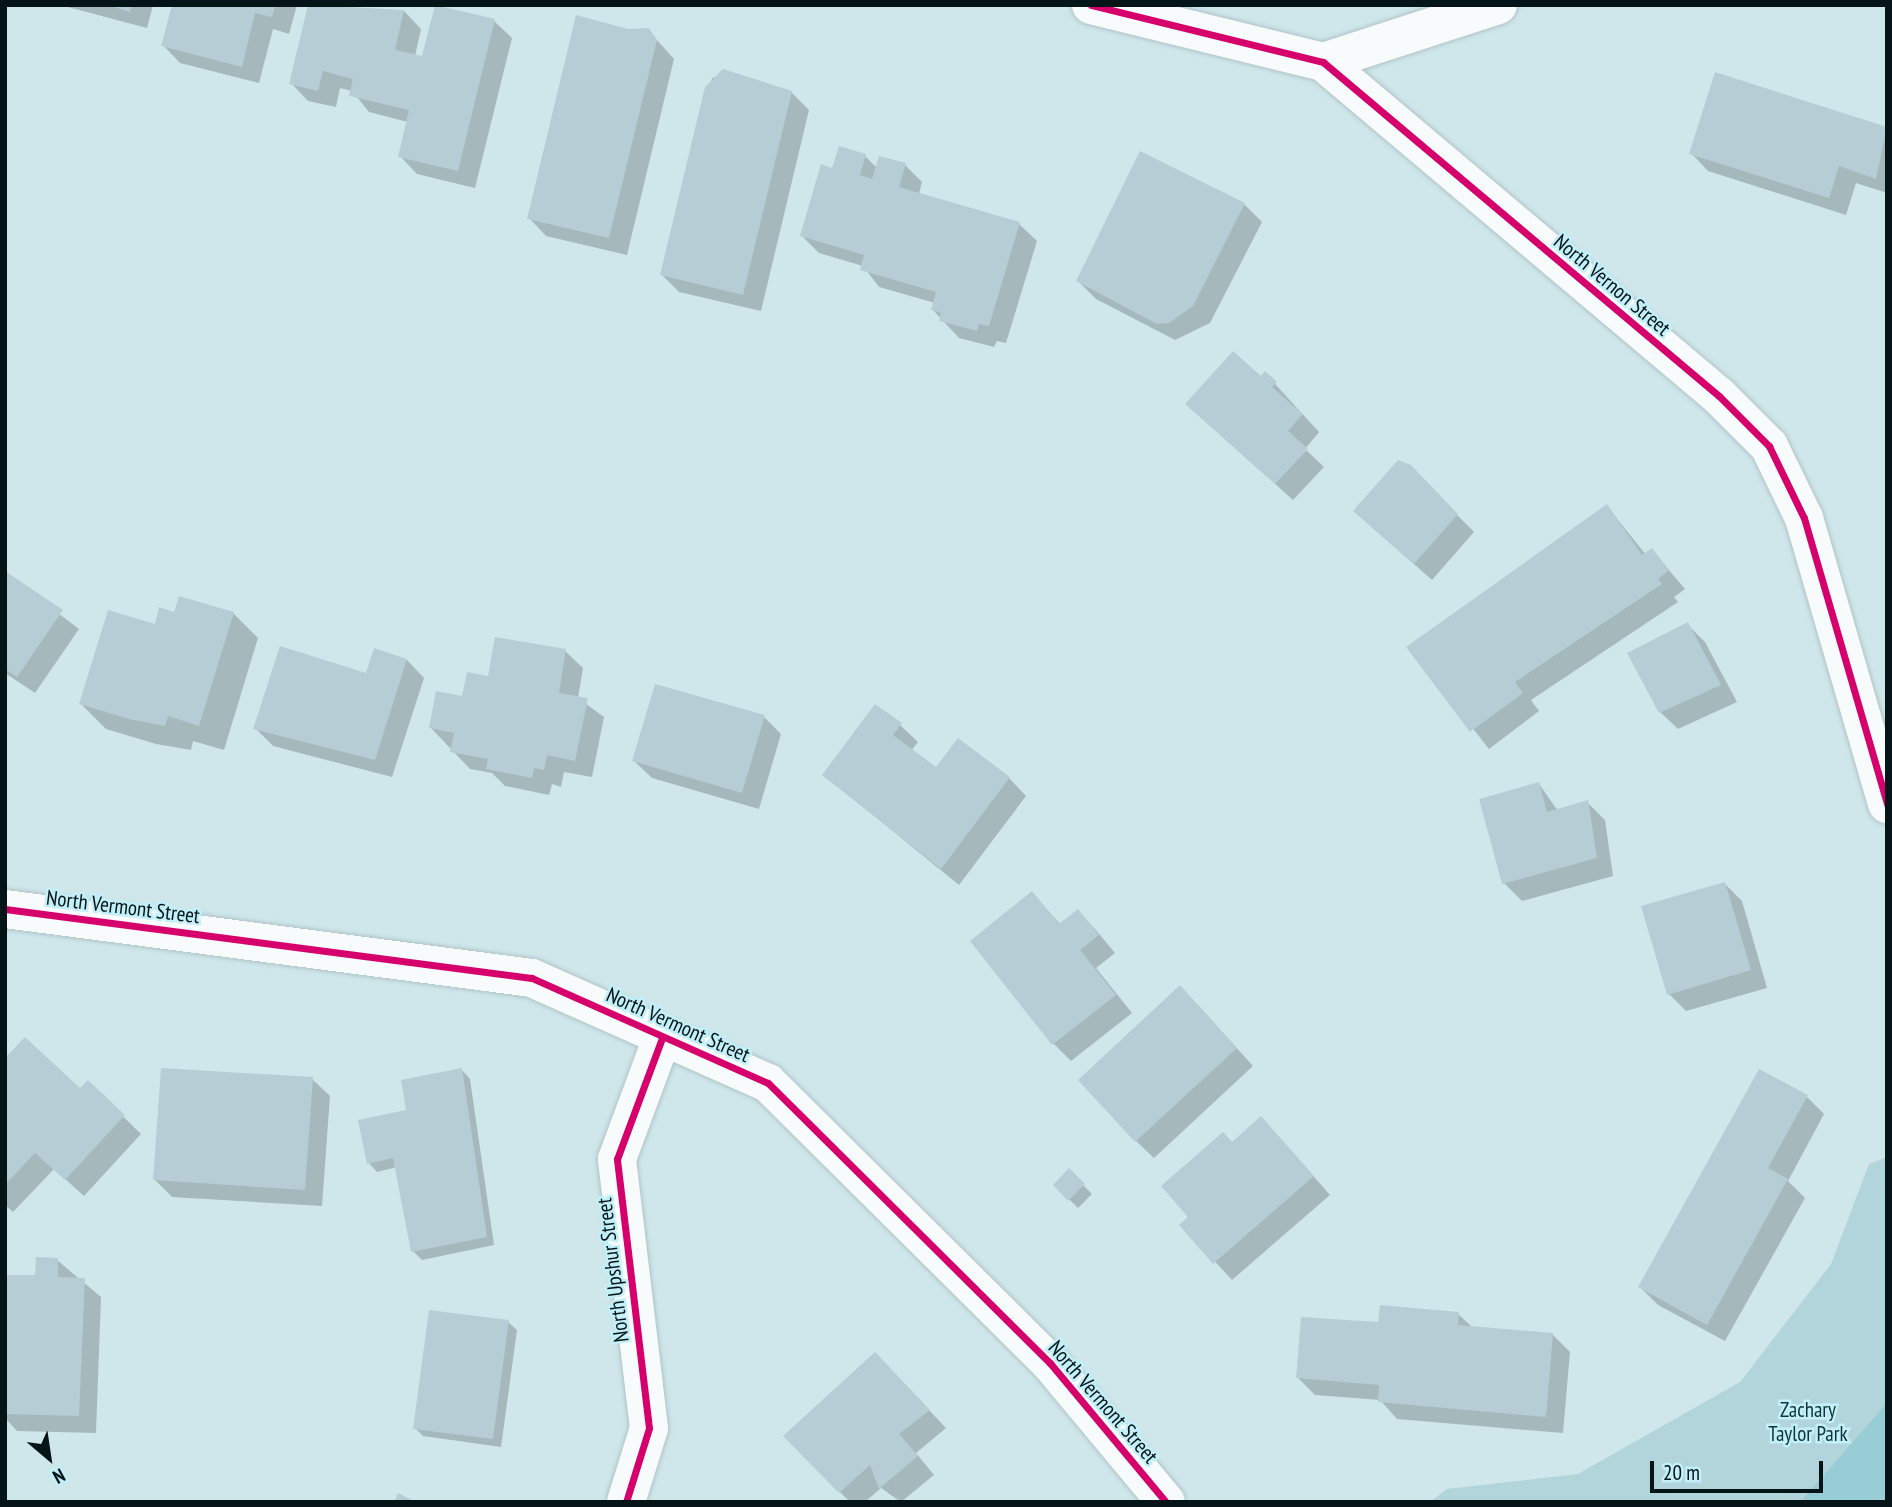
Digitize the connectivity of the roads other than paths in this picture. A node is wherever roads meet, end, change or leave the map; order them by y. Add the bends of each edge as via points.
1 (1091, 5) edge
2 (1498, 5) edge
3 (1322, 62) junction
4 (1887, 804) edge
5 (5, 909) edge
6 (662, 1038) junction
7 (626, 1502) edge
8 (1166, 1502) edge

1 - 3 street, North Vernon Street
2 - 3 street
3 - 4 street, North Vernon Street via 1719,396 1769,446 1804,518
5 - 6 street, North Vermont Street via 532,978
6 - 7 street, North Upshur Street via 617,1159 649,1428
6 - 8 street, North Vermont Street via 768,1083 1050,1363

